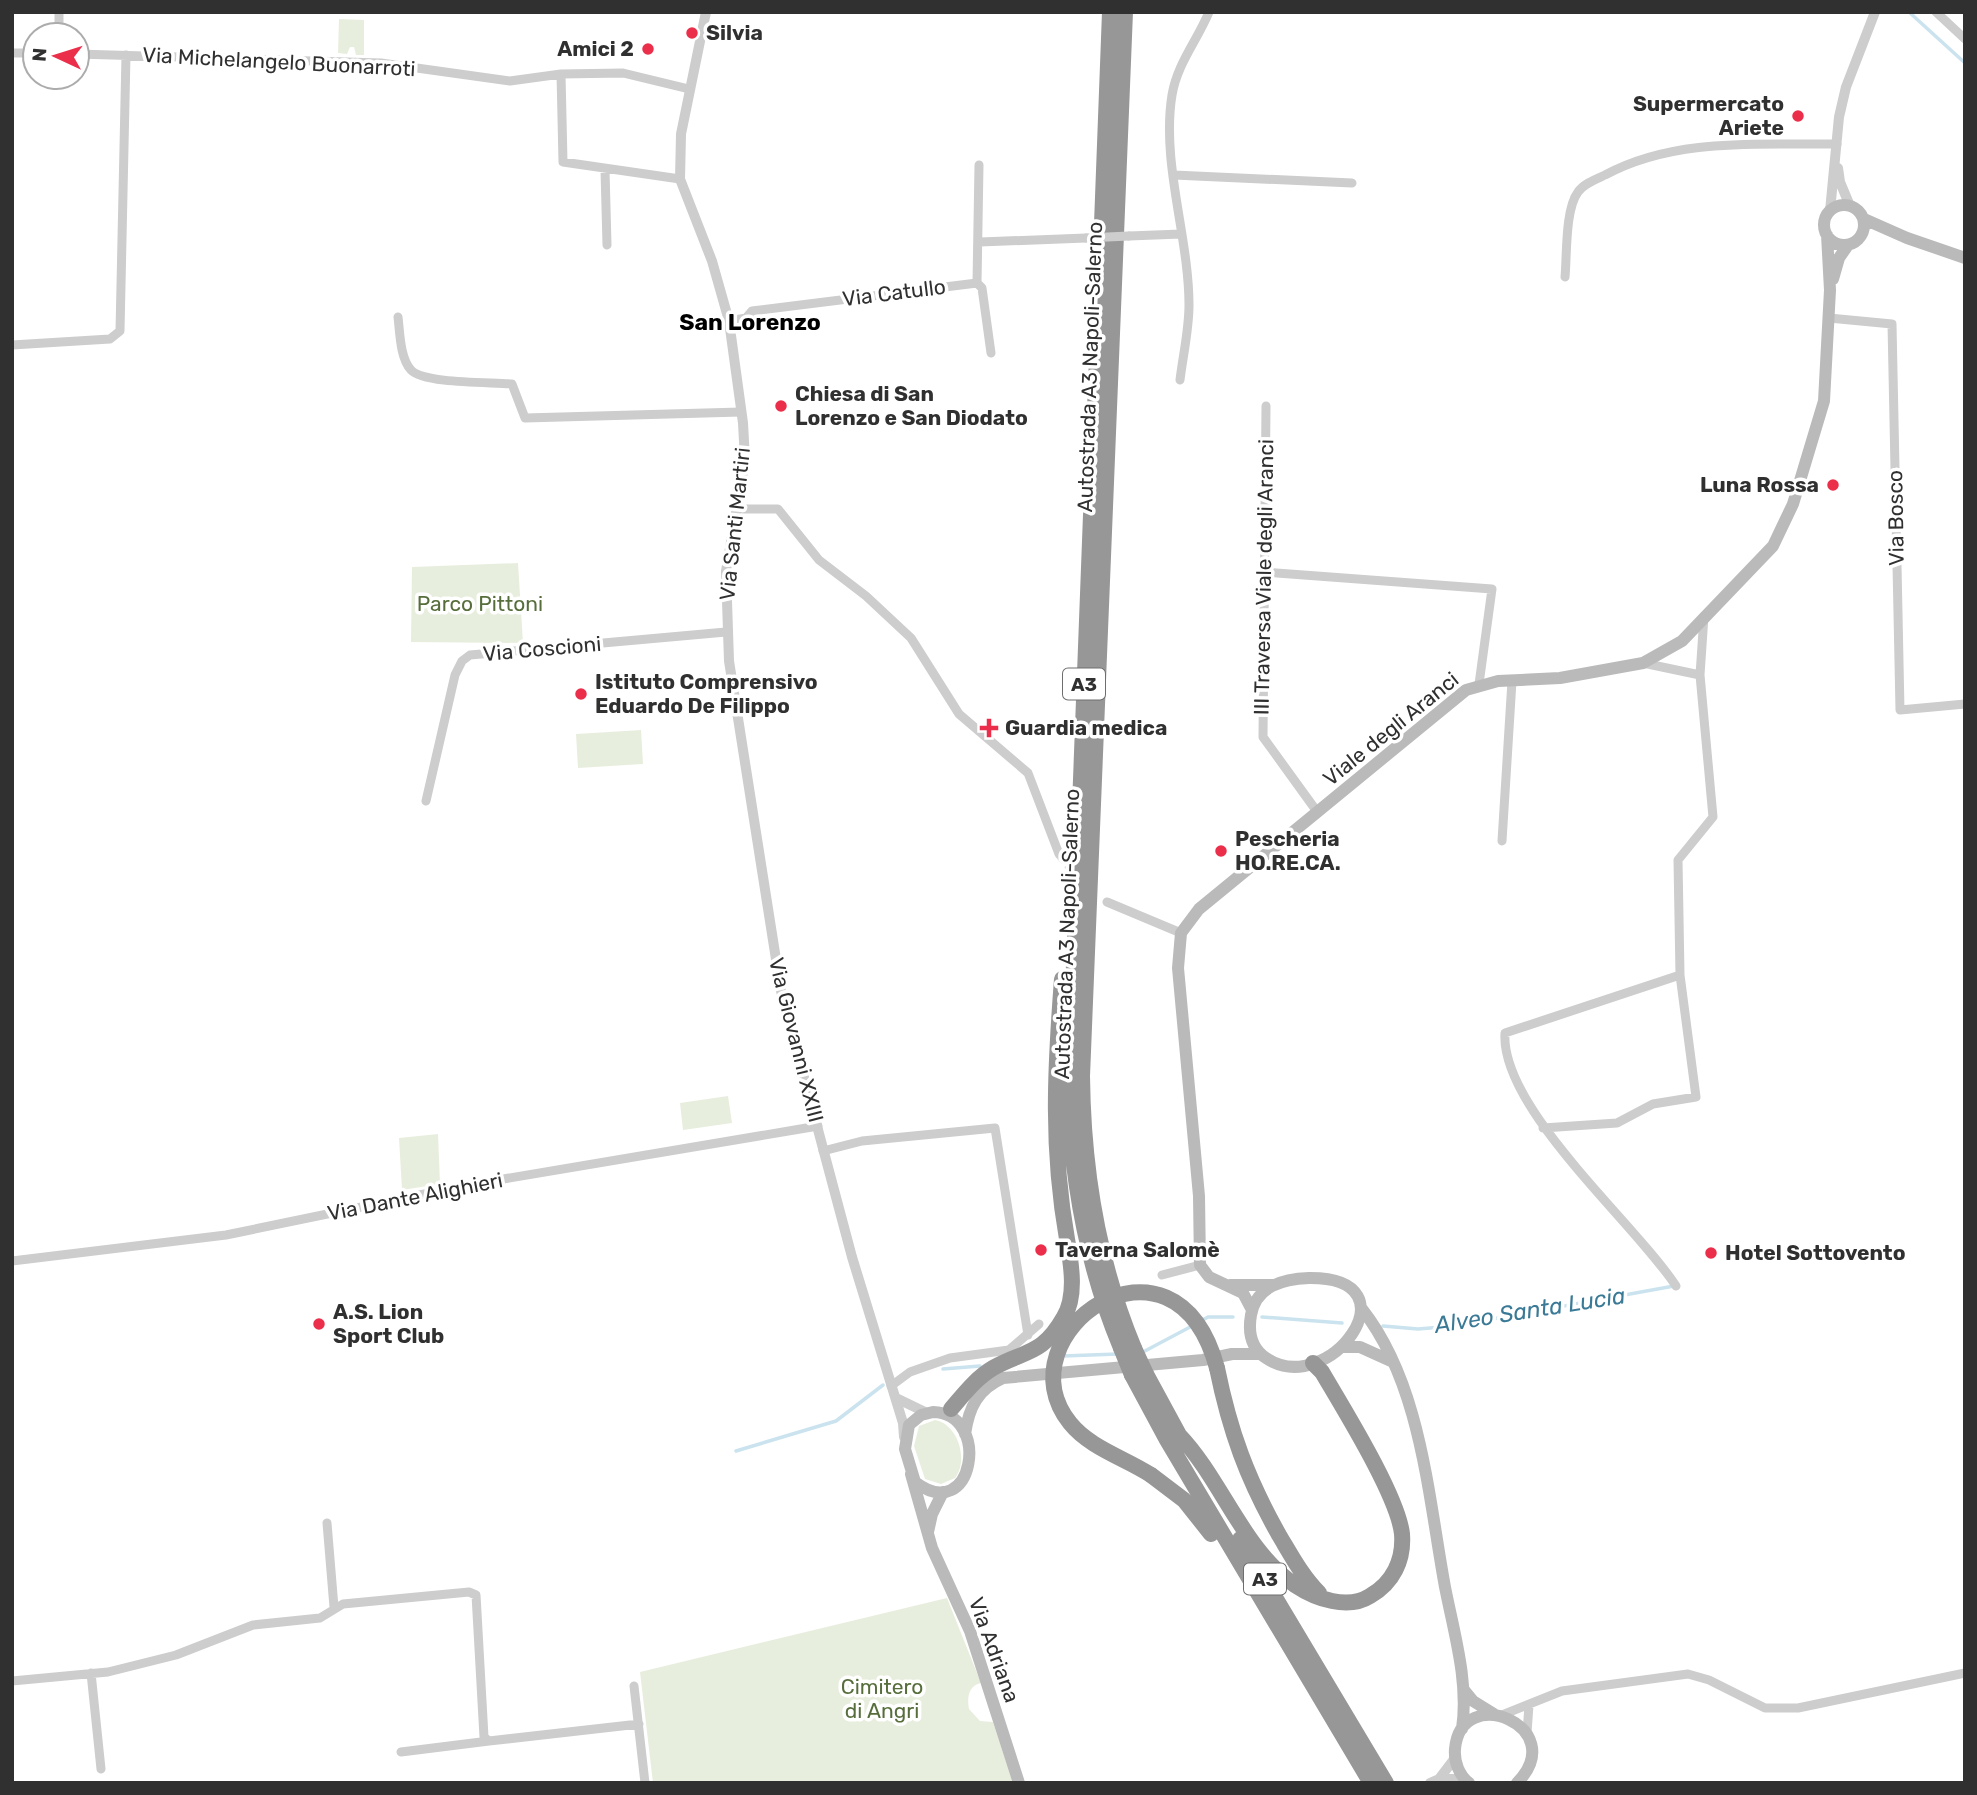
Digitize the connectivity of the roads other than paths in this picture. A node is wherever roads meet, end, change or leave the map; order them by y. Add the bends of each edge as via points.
1 (706, 12) edge
2 (1110, 12) edge
3 (1125, 12) edge
4 (1209, 12) edge
5 (1875, 12) edge
6 (1936, 12) edge
7 (1965, 39) edge
8 (91, 54) edge
9 (127, 55) junction
10 (561, 74) junction
11 (688, 89) junction
12 (1837, 148) junction
13 (979, 165) dead end
14 (605, 170) junction
15 (1174, 174) junction
16 (680, 179) junction
17 (1352, 183) dead end
18 (1850, 206) junction
19 (1829, 211) junction
20 (1864, 219) junction
21 (1181, 234) junction
22 (1827, 235) junction
23 (1861, 236) junction
24 (1907, 238) junction
25 (980, 242) junction
26 (1848, 244) junction
27 (607, 246) dead end
28 (1965, 258) edge
29 (1565, 277) dead end
30 (977, 283) junction
31 (1830, 290) junction
32 (398, 317) dead end
33 (1829, 318) junction
34 (729, 321) junction
35 (12, 345) edge
36 (991, 353) dead end
37 (1180, 380) dead end
38 (1266, 406) dead end
39 (741, 412) junction
40 (737, 509) junction
41 (1264, 572) junction
42 (1704, 614) junction
43 (726, 632) junction
44 (1643, 663) junction
45 (1700, 675) junction
46 (1512, 681) junction
47 (1479, 684) junction
48 (1965, 704) edge
49 (426, 801) dead end
50 (1318, 813) junction
51 (1502, 841) dead end
52 (1077, 844) junction
53 (1059, 855) tunnel mouth
54 (1107, 902) dead end
55 (1181, 933) junction
56 (1681, 975) junction
57 (818, 1126) junction
58 (1543, 1128) junction
59 (823, 1151) junction
60 (12, 1261) edge
61 (1200, 1265) junction
62 (1162, 1276) dead end
63 (1273, 1284) junction
64 (1230, 1285) junction
65 (1676, 1286) dead end
66 (1362, 1309) junction
67 (1252, 1310) junction
68 (1039, 1324) dead end
69 (1249, 1331) junction
70 (1028, 1335) junction
71 (1341, 1347) junction
72 (1128, 1348) junction
73 (1232, 1354) junction
74 (1261, 1354) junction
75 (1391, 1361) junction
76 (1313, 1363) junction
77 (1139, 1374) junction
78 (891, 1386) junction
79 (896, 1398) junction
80 (975, 1399) junction
81 (939, 1411) junction
82 (965, 1434) junction
83 (1179, 1435) junction
84 (904, 1438) junction
85 (911, 1474) junction
86 (943, 1492) junction
87 (327, 1523) dead end
88 (928, 1532) junction
89 (1329, 1600) junction
90 (334, 1607) junction
91 (1291, 1649) junction
92 (91, 1673) junction
93 (1965, 1674) edge
94 (12, 1681) edge
95 (634, 1686) dead end
96 (1464, 1689) junction
97 (1529, 1705) junction
98 (1498, 1714) junction
99 (639, 1724) junction
100 (1462, 1729) junction
101 (1527, 1733) junction
102 (489, 1741) junction
103 (401, 1752) dead end
104 (1455, 1758) junction
105 (101, 1769) dead end
106 (1435, 1781) edge
107 (1467, 1781) edge
108 (645, 1783) edge
109 (1019, 1783) edge
110 (1371, 1783) edge
111 (1386, 1783) edge
112 (1517, 1783) edge

1 - 11 street, Via Santi Martiri
2 - 52 highway, Autostrada A3 Napoli-Salerno / A3
3 - 72 highway, Autostrada A3 Napoli-Salerno / A3 via 1082,1087 1093,1202
4 - 15 street via 1179,66 1172,96
5 - 12 street via 1846,87
6 - 7 street
8 - 9 street, Via Michelangelo Buonarroti
9 - 10 street, Via Michelangelo Buonarroti via 381,63 510,81
9 - 35 street via 120,331 110,339
10 - 11 street, Via Michelangelo Buonarroti via 623,73
10 - 14 street via 563,163
11 - 16 street, Via Santi Martiri
12 - 18 street via 1840,182
12 - 19 street
12 - 29 street via 1675,149 1617,168 1578,192 1571,209
13 - 25 street
14 - 16 street
14 - 27 street
15 - 17 street
15 - 21 street
16 - 34 street, Via Santi Martiri via 712,261
18 - 19 main road via 1839,205
18 - 20 main road
19 - 22 main road via 1824,223
20 - 23 main road
20 - 24 main road
21 - 25 street, bridge
21 - 37 street via 1189,305
22 - 26 main road via 1836,243
22 - 31 main road
23 - 24 main road via 1881,233
23 - 26 main road
24 - 28 main road
25 - 30 street
26 - 31 main road
30 - 34 street, Via Catullo via 752,311 746,318
30 - 36 street via 982,288
31 - 33 main road, Viale degli Aranci
32 - 39 street via 404,358 412,371 425,377 512,384 525,418
33 - 42 main road, Viale degli Aranci via 1824,401 1784,527 1759,564
33 - 48 street, Via Bosco via 1892,324 1900,710
34 - 39 street, Via Santi Martiri
38 - 41 street, III Traversa Viale degli Aranci
39 - 40 street, Via Santi Martiri via 745,460
40 - 43 street, Via Santi Martiri via 726,572
40 - 53 street via 778,509 819,560 911,638 959,714 1028,774
41 - 47 street via 1492,589
41 - 50 street, III Traversa Viale degli Aranci via 1263,737
42 - 44 main road, Viale degli Aranci via 1671,650
42 - 45 street
43 - 49 street, Via Coscioni via 470,655 454,676
43 - 57 street, Via Giovanni XXIII via 781,991
44 - 45 street
44 - 46 main road, Viale degli Aranci via 1560,678
45 - 56 street via 1713,817 1678,860
46 - 47 main road, Viale degli Aranci
46 - 51 street
47 - 50 main road, Viale degli Aranci
50 - 55 main road, Viale degli Aranci via 1199,909
52 - 72 highway, Autostrada A3 Napoli-Salerno / A3 via 1071,1141 1100,1291
52 - 81 highway via 1062,980 1055,1117 1055,1159 1071,1270 1070,1305 1042,1345 978,1378
54 - 55 street
55 - 61 main road via 1178,968 1199,1196
56 - 58 street via 1696,1097 1653,1104 1617,1123
56 - 58 street via 1505,1033 1506,1057
57 - 59 street, Via Giovanni XXIII
57 - 60 street, Via Dante Alighieri via 419,1194 226,1235
58 - 65 street
59 - 70 street via 862,1141 995,1128
59 - 78 street, Via Giovanni XXIII
61 - 62 street
61 - 64 main road via 1209,1277
63 - 64 main road
63 - 66 main road via 1293,1279 1333,1280 1351,1290
63 - 67 main road
64 - 67 main road via 1243,1293
66 - 71 main road via 1358,1327
66 - 75 main road
67 - 69 main road
68 - 70 street
69 - 73 main road
69 - 74 main road
70 - 78 street via 1009,1350 950,1359 910,1372
71 - 75 main road via 1360,1347
71 - 76 main road
72 - 77 highway, Autostrada A3 Napoli-Salerno / A3, bridge
73 - 74 main road
73 - 80 main road via 1017,1375 992,1383
74 - 76 main road via 1284,1366
75 - 96 main road via 1405,1393 1421,1457
76 - 89 highway via 1375,1468 1402,1531 1399,1564 1384,1586 1365,1600
77 - 83 highway, Autostrada A3 Napoli-Salerno / A3
77 - 91 highway, Autostrada A3 Napoli-Salerno / A3 via 1167,1440
78 - 79 street, Via Giovanni XXIII
79 - 81 street
79 - 84 street, Via Giovanni XXIII
80 - 81 main road
80 - 82 main road
81 - 82 main road via 954,1419
81 - 84 main road via 909,1425
82 - 86 main road via 969,1468 955,1488
83 - 89 highway via 1276,1569 1296,1586
83 - 111 highway, Autostrada A3 Napoli-Salerno / A3
84 - 85 main road
85 - 86 main road via 923,1488
85 - 88 main road, Via Adriana
86 - 88 main road
87 - 90 street
88 - 109 main road, Via Adriana via 970,1631
89 - 91 highway, bridge via 1302,1574 1252,1484 1234,1442 1217,1368 1200,1326 1178,1304 1143,1292 1109,1297 1094,1305 1068,1331 1059,1352 1056,1392 1065,1416 1093,1443 1151,1475 1197,1514 1257,1611
90 - 92 street via 328,1616 253,1625 176,1655
90 - 102 street via 469,1592 476,1595 484,1737
91 - 110 highway, Autostrada A3 Napoli-Salerno / A3
92 - 94 street
92 - 105 street
93 - 97 street via 1798,1707 1765,1708 1688,1674 1562,1691
95 - 99 street
96 - 98 main road via 1473,1701
96 - 100 main road
97 - 98 street
97 - 101 street
98 - 100 main road via 1471,1721
98 - 101 main road via 1512,1718
99 - 102 street
99 - 108 street
100 - 104 main road
101 - 112 main road via 1530,1766
102 - 103 street
104 - 106 street
104 - 107 main road
106 - 107 street

